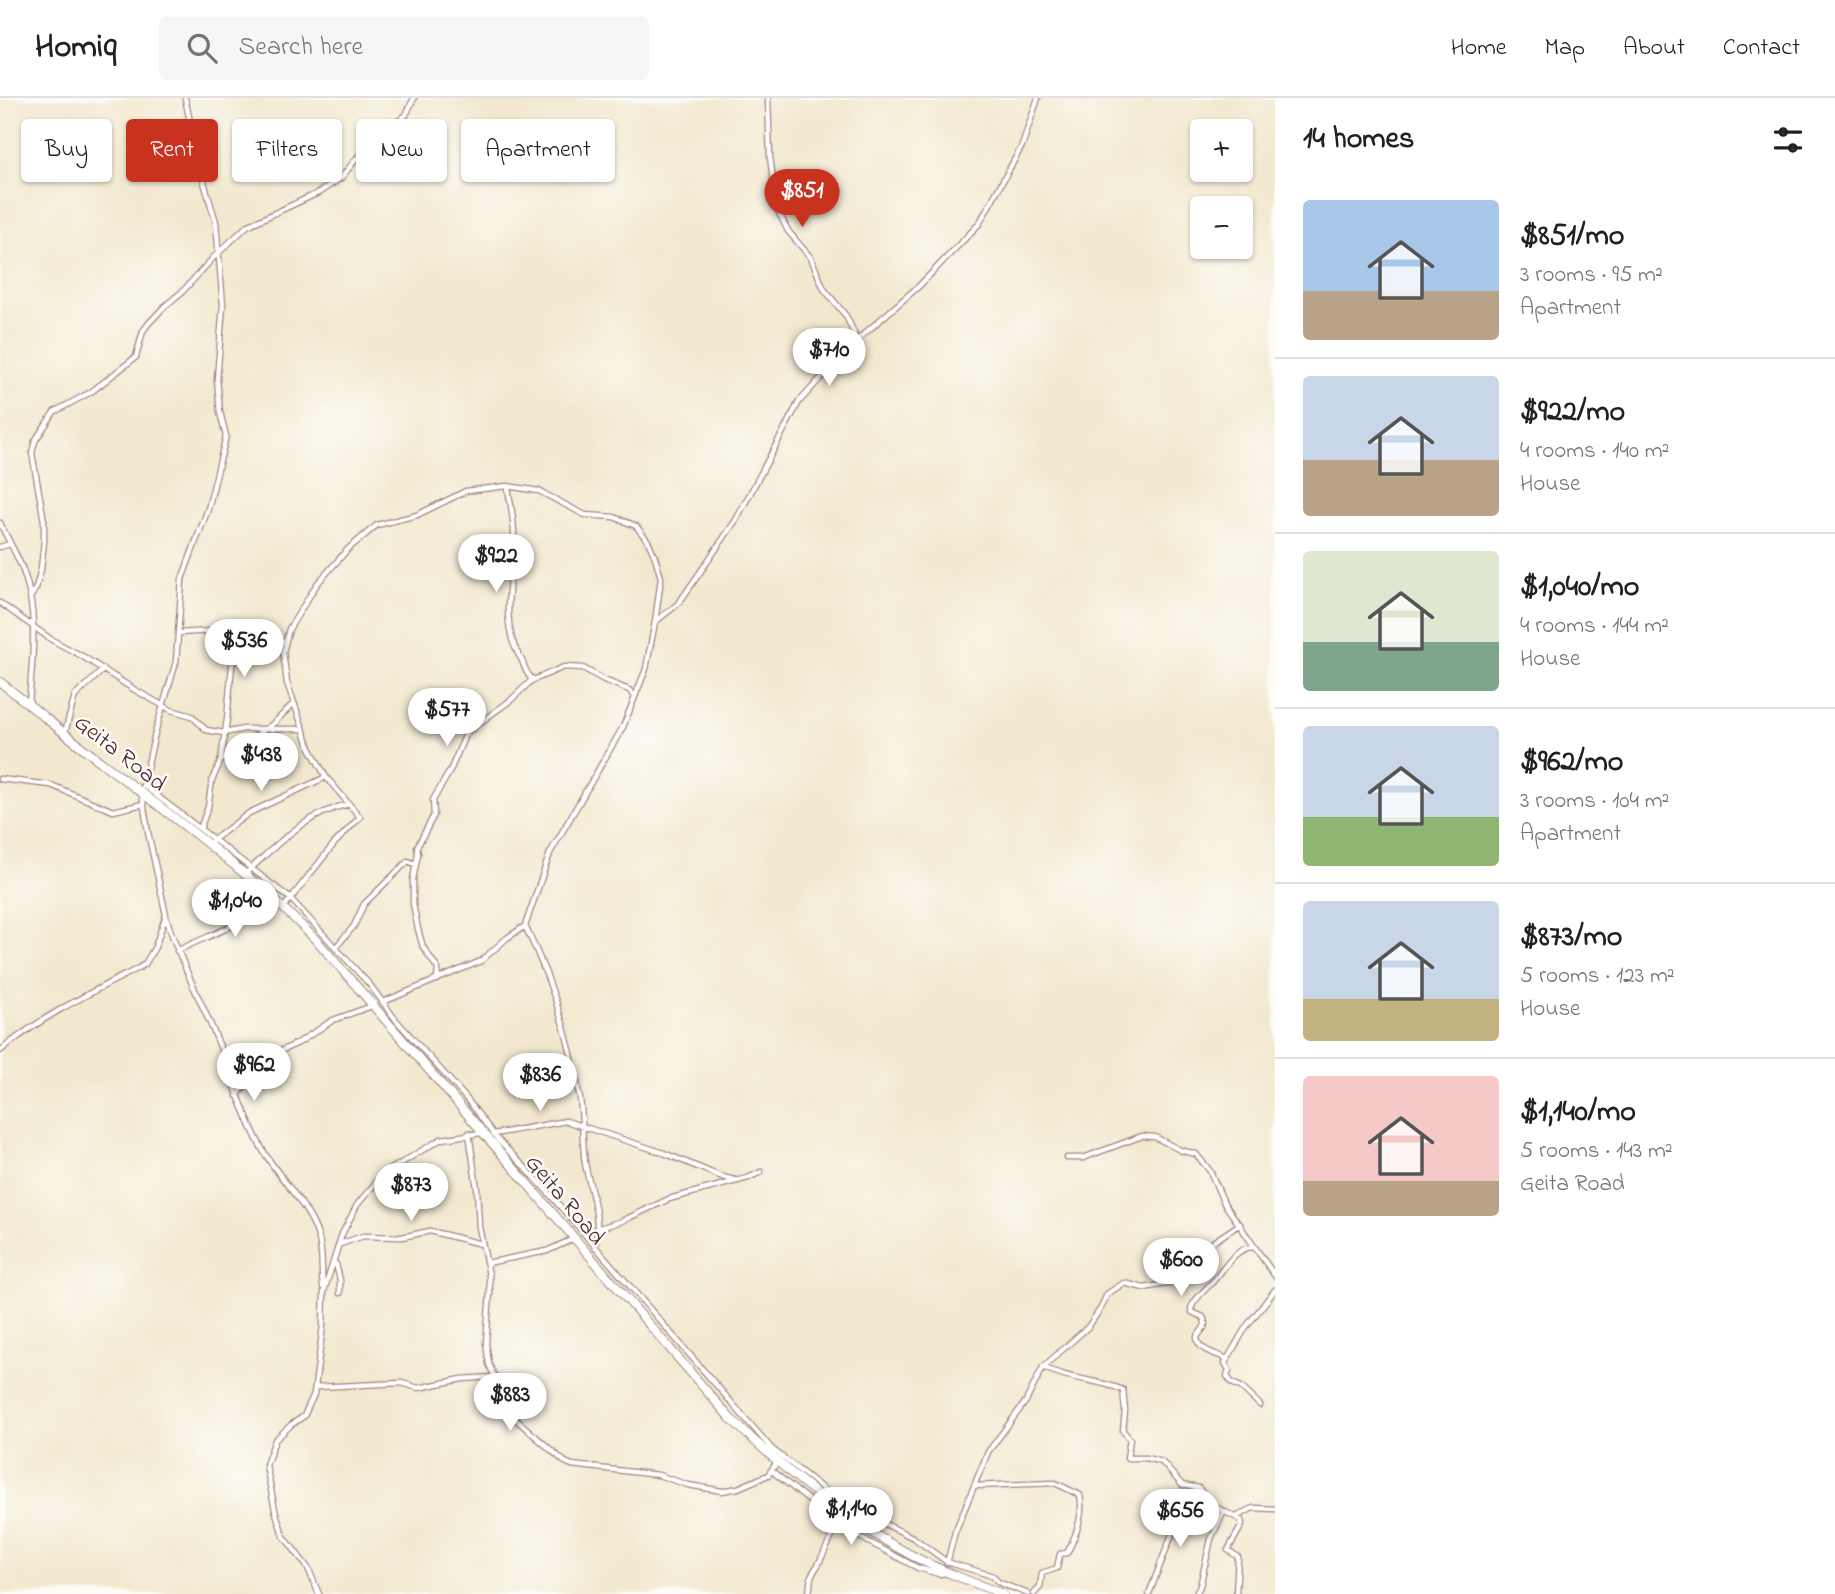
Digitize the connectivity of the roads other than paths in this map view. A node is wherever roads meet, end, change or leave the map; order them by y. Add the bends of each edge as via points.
1 (185, 98) edge
2 (414, 98) edge
3 (768, 98) edge
4 (1038, 98) edge
5 (218, 253) junction
6 (854, 342) junction
7 (508, 486) junction
8 (0, 523) edge
9 (10, 544) junction
10 (0, 547) edge
11 (31, 596) junction
12 (0, 603) edge
13 (655, 622) junction
14 (34, 625) junction
15 (237, 631) junction
16 (179, 633) junction
17 (285, 642) junction
18 (103, 670) junction
19 (533, 680) junction
20 (2, 687) edge
21 (635, 697) junction
22 (293, 704) junction
23 (29, 705) junction
24 (163, 706) junction
25 (265, 729) junction
26 (302, 729) junction
27 (64, 732) junction
28 (225, 733) junction
29 (221, 760) junction
30 (326, 777) junction
31 (0, 779) edge
32 (143, 789) junction
33 (143, 804) junction
34 (349, 804) junction
35 (199, 832) junction
36 (211, 841) junction
37 (415, 864) junction
38 (249, 870) junction
39 (273, 897) junction
40 (291, 899) junction
41 (284, 907) junction
42 (166, 915) junction
43 (524, 926) junction
44 (335, 948) junction
45 (177, 951) junction
46 (437, 980) junction
47 (383, 1002) junction
48 (373, 1006) junction
49 (0, 1051) edge
50 (237, 1096) junction
51 (583, 1126) junction
52 (469, 1133) junction
53 (484, 1133) junction
54 (494, 1134) junction
55 (1067, 1158) dead end
56 (761, 1172) dead end
57 (739, 1181) junction
58 (1240, 1224) junction
59 (598, 1228) junction
60 (583, 1233) junction
61 (575, 1238) junction
62 (339, 1244) junction
63 (481, 1245) junction
64 (595, 1247) junction
65 (1255, 1247) junction
66 (335, 1260) junction
67 (487, 1263) junction
68 (1275, 1276) edge
69 (1275, 1290) edge
70 (324, 1291) junction
71 (340, 1293) dead end
72 (1227, 1359) junction
73 (1043, 1367) junction
74 (494, 1377) junction
75 (316, 1387) junction
76 (1260, 1405) dead end
77 (777, 1462) junction
78 (772, 1471) junction
79 (974, 1486) junction
80 (1205, 1499) junction
81 (1275, 1509) edge
82 (1224, 1511) junction
83 (1237, 1517) junction
84 (838, 1524) junction
85 (947, 1569) junction
86 (318, 1594) edge
87 (809, 1594) edge
88 (1003, 1594) edge
89 (1028, 1594) edge
90 (1034, 1594) edge
91 (1149, 1594) edge
92 (1196, 1594) edge
93 (1236, 1594) edge

1 - 5 street via 216,222
2 - 5 street via 407,115 365,148 341,178 254,222
3 - 6 street via 777,209 788,231 811,258 824,289 846,316
4 - 6 street via 1022,146 979,225 916,290
5 - 11 street via 146,327 136,357 91,392 54,412 35,441 32,453 44,541
5 - 16 street via 223,304 217,379 226,440 208,509 183,575
6 - 13 street via 799,402 736,520 679,603
7 - 13 street via 541,492 585,515 612,516 636,526 649,543 660,572
7 - 17 street via 469,490 417,515 377,525 321,579
7 - 19 street via 514,531 508,587 510,633 524,670
8 - 9 street
9 - 10 street
9 - 11 street
11 - 14 street
12 - 14 street
13 - 21 street
14 - 18 street
14 - 23 street
15 - 16 street via 219,627
15 - 17 street
15 - 28 street via 240,642 232,663
16 - 24 street
17 - 22 street via 284,668
18 - 24 street
18 - 27 street via 75,696
19 - 21 street via 564,667 583,668
19 - 37 street via 466,733 433,800 434,815 417,847
20 - 23 highway, Geita Road
21 - 43 street via 620,733 550,853
22 - 25 street
22 - 26 street
23 - 27 highway, Geita Road
24 - 28 street via 192,716 206,730
24 - 32 street
25 - 26 street
25 - 28 street
25 - 29 street
26 - 30 street
27 - 32 highway, Geita Road
28 - 29 street
29 - 35 street
30 - 34 street
30 - 36 street via 237,820
31 - 33 street via 51,785 113,811
32 - 33 street
32 - 35 highway, Geita Road
33 - 42 street
34 - 38 street via 308,819
34 - 40 street via 360,817
35 - 36 highway, Geita Road
36 - 38 highway, Geita Road
37 - 44 street via 408,861 364,904 354,926
37 - 46 street via 414,911 421,942 438,969
38 - 39 highway, Geita Road
38 - 40 street
39 - 41 highway, Geita Road
39 - 45 street via 240,923
40 - 41 street
40 - 44 street
41 - 48 highway, Geita Road
42 - 45 street
42 - 49 street via 145,964 48,1016
43 - 46 street via 481,961
43 - 51 street via 565,1025
44 - 47 street
45 - 50 street
46 - 47 street
47 - 54 street
48 - 50 street via 334,1020 272,1055
48 - 53 highway, Geita Road
50 - 70 street via 267,1158 313,1223 322,1253
51 - 54 street via 566,1121
51 - 57 street
51 - 59 street
52 - 53 street
52 - 62 street via 441,1139 383,1174 346,1222
52 - 63 street
53 - 61 highway, Geita Road
54 - 60 street
55 - 58 street via 1083,1158 1132,1138 1155,1138 1199,1156
56 - 57 street
57 - 59 street via 669,1199
58 - 65 street
58 - 73 street via 1213,1242 1177,1282 1144,1288 1124,1283 1107,1294 1088,1326
59 - 60 street
59 - 64 street
60 - 64 street
61 - 67 street via 547,1251
61 - 77 highway, Geita Road via 730,1418
62 - 63 street via 363,1236 402,1237 430,1231
62 - 66 street
63 - 67 street
64 - 85 street via 772,1449 831,1497 914,1538
65 - 68 street
65 - 72 street via 1231,1259 1191,1308 1205,1324 1198,1345
66 - 70 street
66 - 71 street
67 - 74 street via 487,1356
69 - 72 street
70 - 75 street
72 - 76 street via 1228,1377
73 - 79 street via 1026,1401 988,1452
73 - 80 street via 1123,1390 1123,1431 1130,1439 1127,1458 1162,1462 1182,1485 1201,1489
74 - 75 street via 418,1388 402,1383
74 - 78 street via 516,1422 572,1465 657,1475 722,1491
75 - 86 street via 306,1413 279,1435 266,1465 283,1535 312,1574
77 - 78 street
77 - 85 highway, Geita Road via 862,1526 912,1556
78 - 84 street
79 - 85 street via 955,1532
79 - 90 street via 1055,1483 1080,1495 1079,1518 1067,1553 1060,1554 1057,1568 1042,1573
80 - 82 street
80 - 91 street via 1174,1529
81 - 83 street via 1253,1508
82 - 83 street
82 - 92 street
83 - 93 street via 1242,1525 1228,1550 1238,1557
84 - 85 street via 918,1568 939,1574
84 - 87 street via 811,1576
85 - 88 highway, Geita Road
85 - 89 street via 993,1576

